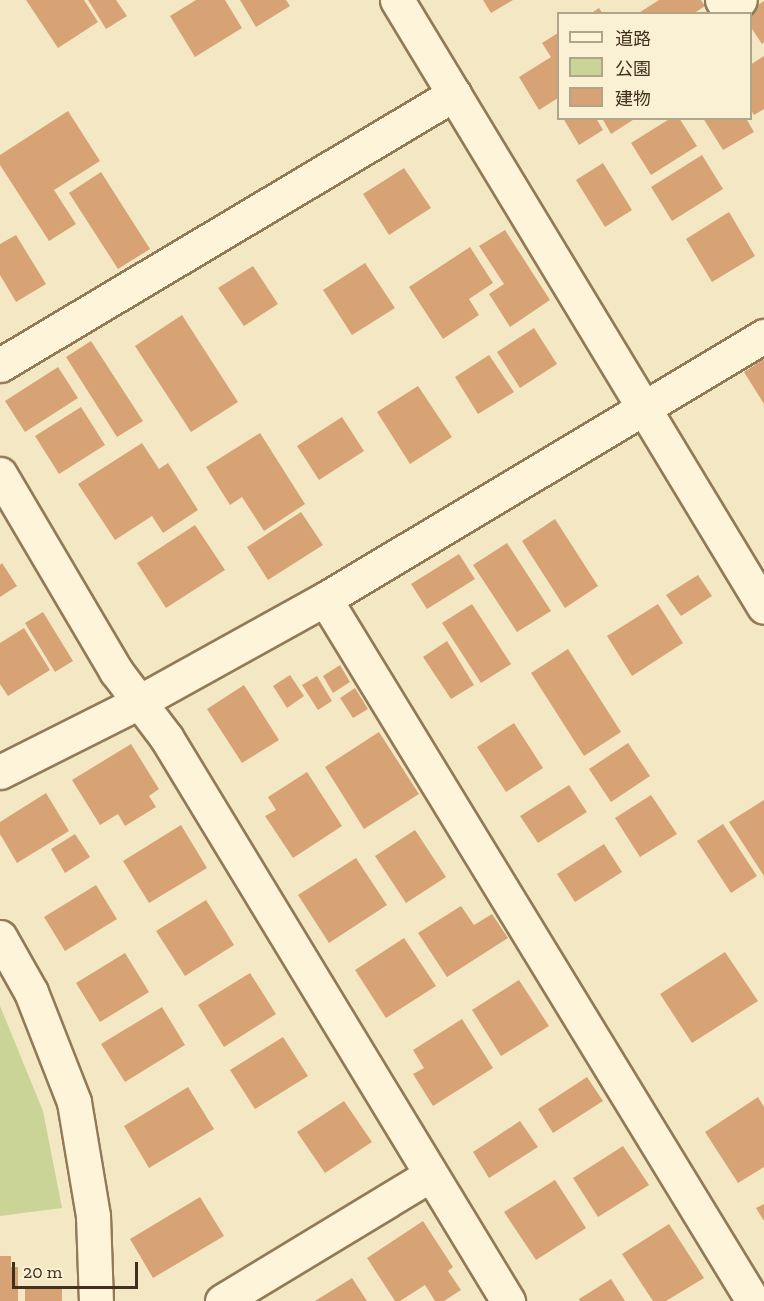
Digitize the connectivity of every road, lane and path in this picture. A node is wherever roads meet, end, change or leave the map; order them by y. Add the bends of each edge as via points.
1 (397, 0) edge
2 (722, 0) edge
3 (740, 0) edge
4 (454, 94) junction
5 (764, 336) edge
6 (0, 365) edge
7 (646, 408) junction
8 (0, 474) edge
9 (325, 599) junction
10 (764, 607) edge
11 (139, 702) junction
12 (0, 772) edge
13 (0, 937) edge
14 (430, 1175) junction
15 (96, 1301) edge
16 (222, 1301) edge
17 (508, 1301) edge
18 (753, 1301) edge

1 - 4 street
2 - 3 street via 727,8
4 - 6 street
4 - 7 street
5 - 7 street
7 - 9 street
7 - 10 street
8 - 11 street via 116,671
9 - 11 street
9 - 18 street
11 - 12 street
11 - 14 street via 166,737
13 - 15 street via 31,992 74,1102 93,1216
14 - 16 street
14 - 17 street

